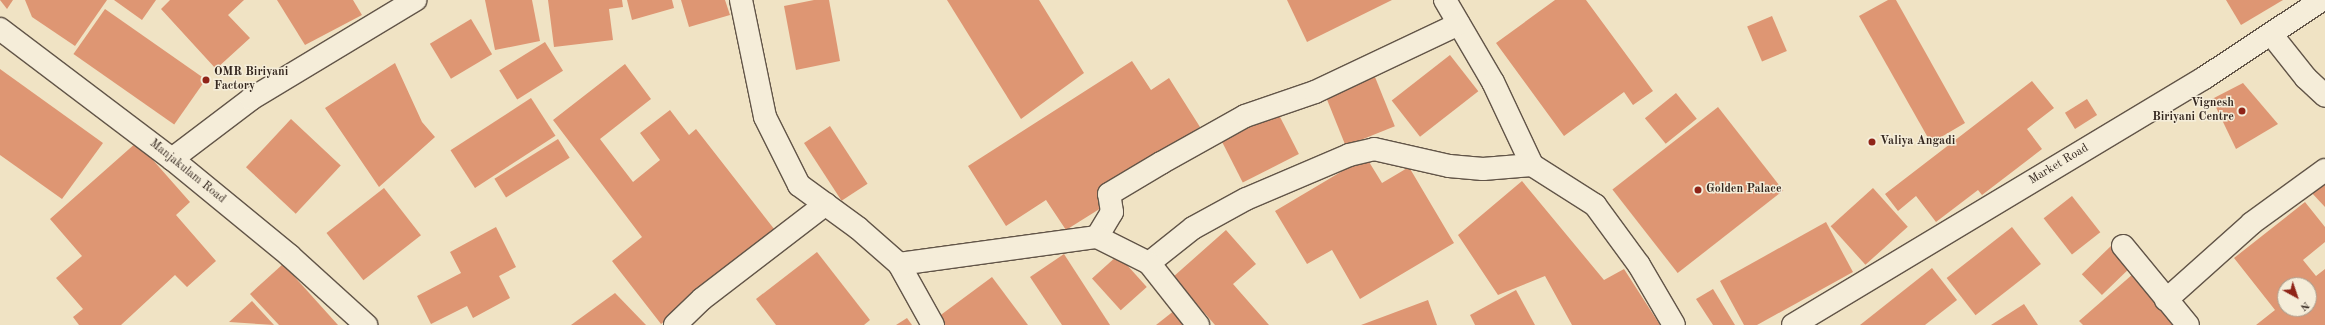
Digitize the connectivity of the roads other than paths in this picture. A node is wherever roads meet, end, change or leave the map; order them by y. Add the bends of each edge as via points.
1 (415, 0) edge
2 (741, 0) edge
3 (1445, 0) edge
4 (2322, 0) edge
5 (1460, 24) junction
6 (0, 28) edge
7 (2270, 34) junction
8 (2325, 96) edge
9 (172, 159) junction
10 (1532, 165) junction
11 (2325, 170) edge
12 (826, 204) junction
13 (1097, 237) junction
14 (2123, 246) dead end
15 (1148, 263) junction
16 (898, 264) junction
17 (2166, 300) junction
18 (366, 325) edge
19 (675, 325) edge
20 (933, 325) edge
21 (1198, 325) edge
22 (1674, 325) edge
23 (1793, 325) edge
24 (2188, 325) edge

1 - 9 street via 251,99
2 - 12 street via 765,117 799,185
3 - 5 street
4 - 7 street, Market Road
5 - 10 street via 1493,82
5 - 13 street via 1315,92 1245,116 1161,163 1109,194 1112,212
6 - 9 street, Manjakulam Road
7 - 8 street via 2306,78
7 - 23 street, Market Road
9 - 18 street, Manjakulam Road via 290,256
10 - 15 street via 1484,169 1449,166 1374,149 1349,155 1246,199 1193,228
10 - 22 street via 1595,205 1639,265
11 - 17 street via 2252,223
12 - 16 street
12 - 19 street via 702,299
13 - 15 street
13 - 16 street
14 - 17 street
15 - 21 street
16 - 20 street
17 - 24 street

